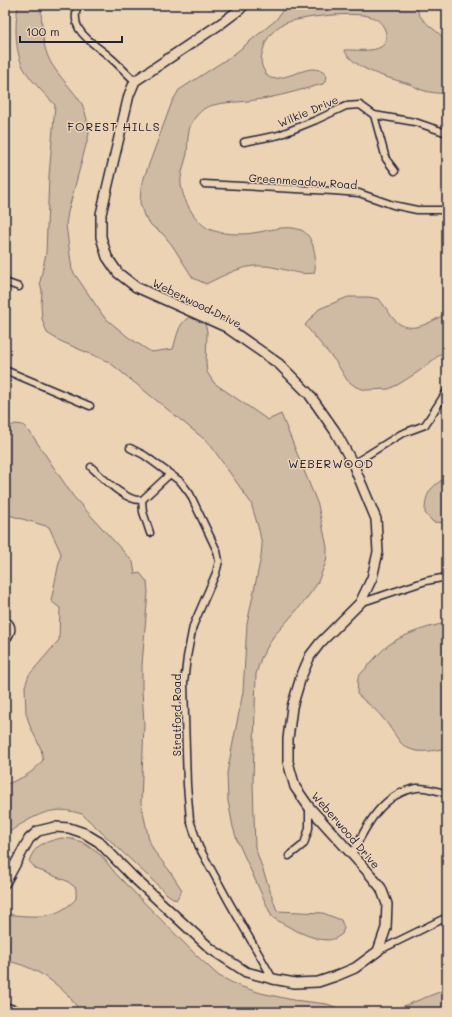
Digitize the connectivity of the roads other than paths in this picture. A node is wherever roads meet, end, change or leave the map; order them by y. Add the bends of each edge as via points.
1 (78, 5) edge
2 (244, 5) edge
3 (135, 81) junction
4 (374, 115) junction
5 (447, 133) edge
6 (244, 142) dead end
7 (395, 171) dead end
8 (204, 184) dead end
9 (447, 210) edge
10 (5, 282) edge
11 (20, 287) dead end
12 (5, 370) edge
13 (447, 391) edge
14 (90, 406) dead end
15 (130, 448) dead end
16 (353, 464) junction
17 (91, 467) dead end
18 (170, 474) junction
19 (142, 500) junction
20 (150, 533) dead end
21 (447, 577) edge
22 (360, 603) junction
23 (5, 622) edge
24 (5, 641) edge
25 (447, 794) edge
26 (309, 807) junction
27 (352, 854) junction
28 (289, 856) dead end
29 (5, 883) edge
30 (447, 917) edge
31 (378, 951) junction
32 (273, 980) junction
33 (5, 1006) edge
34 (23, 1012) edge

1 - 3 street via 76,20 79,29
2 - 3 street
3 - 16 street, Weberwood Drive via 129,96 101,214 101,237 107,257 118,273 136,287 226,327 279,364 309,394 336,431
4 - 5 street, Wilkie Drive via 415,122
4 - 6 street, Wilkie Drive via 360,105 346,106 279,135
4 - 7 street via 386,159
8 - 9 street, Greenmeadow Road via 333,191 359,194 416,210
10 - 11 street
12 - 14 street
13 - 16 street via 425,426 401,434
15 - 18 street, Stratford Road
16 - 22 street, Weberwood Drive via 376,519 378,552 372,578
17 - 19 street via 126,496 136,501
18 - 19 street
18 - 32 street, Stratford Road via 181,482 190,494 217,551 219,561 193,626 187,657 184,684 190,820 199,847
19 - 20 street via 142,512
21 - 22 street via 426,581
22 - 26 street, Weberwood Drive via 310,656 292,708 288,762 295,787
23 - 24 street via 9,623 12,629
25 - 27 street via 418,788 386,801 367,825
26 - 27 street, Weberwood Drive
26 - 28 street via 309,828 304,844
27 - 31 street, Weberwood Drive via 381,888 387,904 386,928
29 - 32 street via 29,839 38,831 55,827 84,833 99,842 211,949 246,972
30 - 31 street
31 - 32 street via 354,968 318,982 295,983
33 - 34 street

